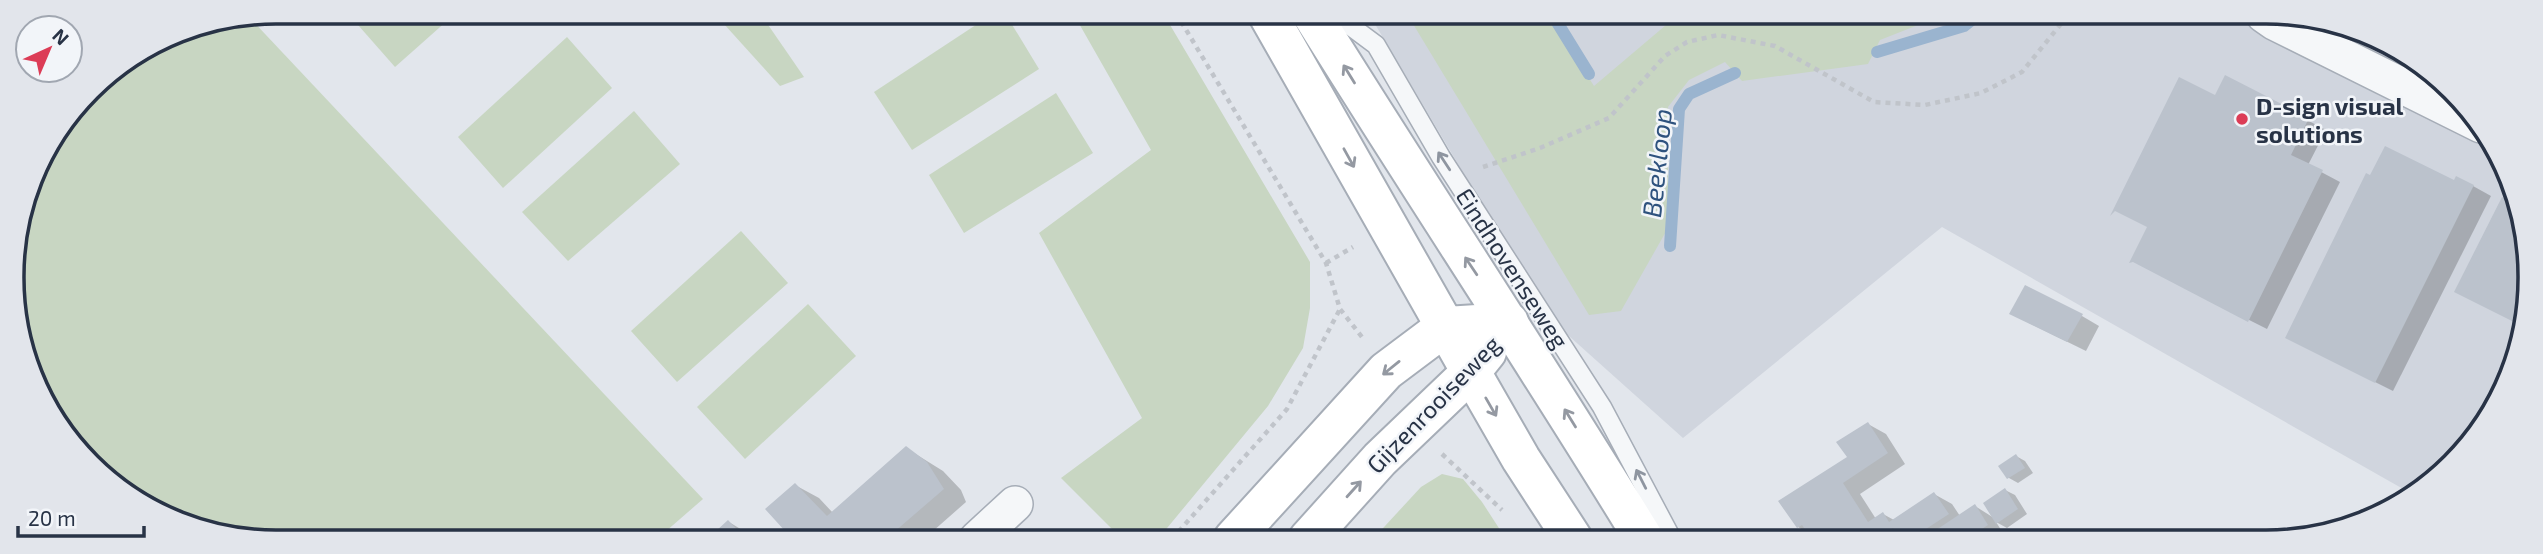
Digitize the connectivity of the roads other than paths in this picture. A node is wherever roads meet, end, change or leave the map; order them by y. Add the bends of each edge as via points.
1 (1273, 24) edge
2 (1318, 24) edge
3 (1347, 24) edge
4 (2280, 25) edge
5 (2458, 114) edge
6 (1509, 323) junction
7 (1446, 326) junction
8 (1471, 372) junction
9 (1015, 504) dead end
10 (988, 530) edge
11 (1242, 530) edge
12 (1317, 530) edge
13 (1567, 530) edge
14 (1638, 530) edge
15 (1667, 530) edge

1 -> 7 main road
6 -> 2 main road, Eindhovenseweg
15 -> 3 lane, Eindhovenseweg via 1601,407 1441,157 1376,45
4 - 5 street
6 - 7 main road, Gijzenrooiseweg
6 - 8 main road, Gijzenrooiseweg
14 -> 6 main road, Eindhovenseweg
7 - 8 main road
7 -> 11 main road, Gijzenrooiseweg via 1386,371
12 -> 8 main road, Gijzenrooiseweg via 1380,460
8 -> 13 main road
9 - 10 street

